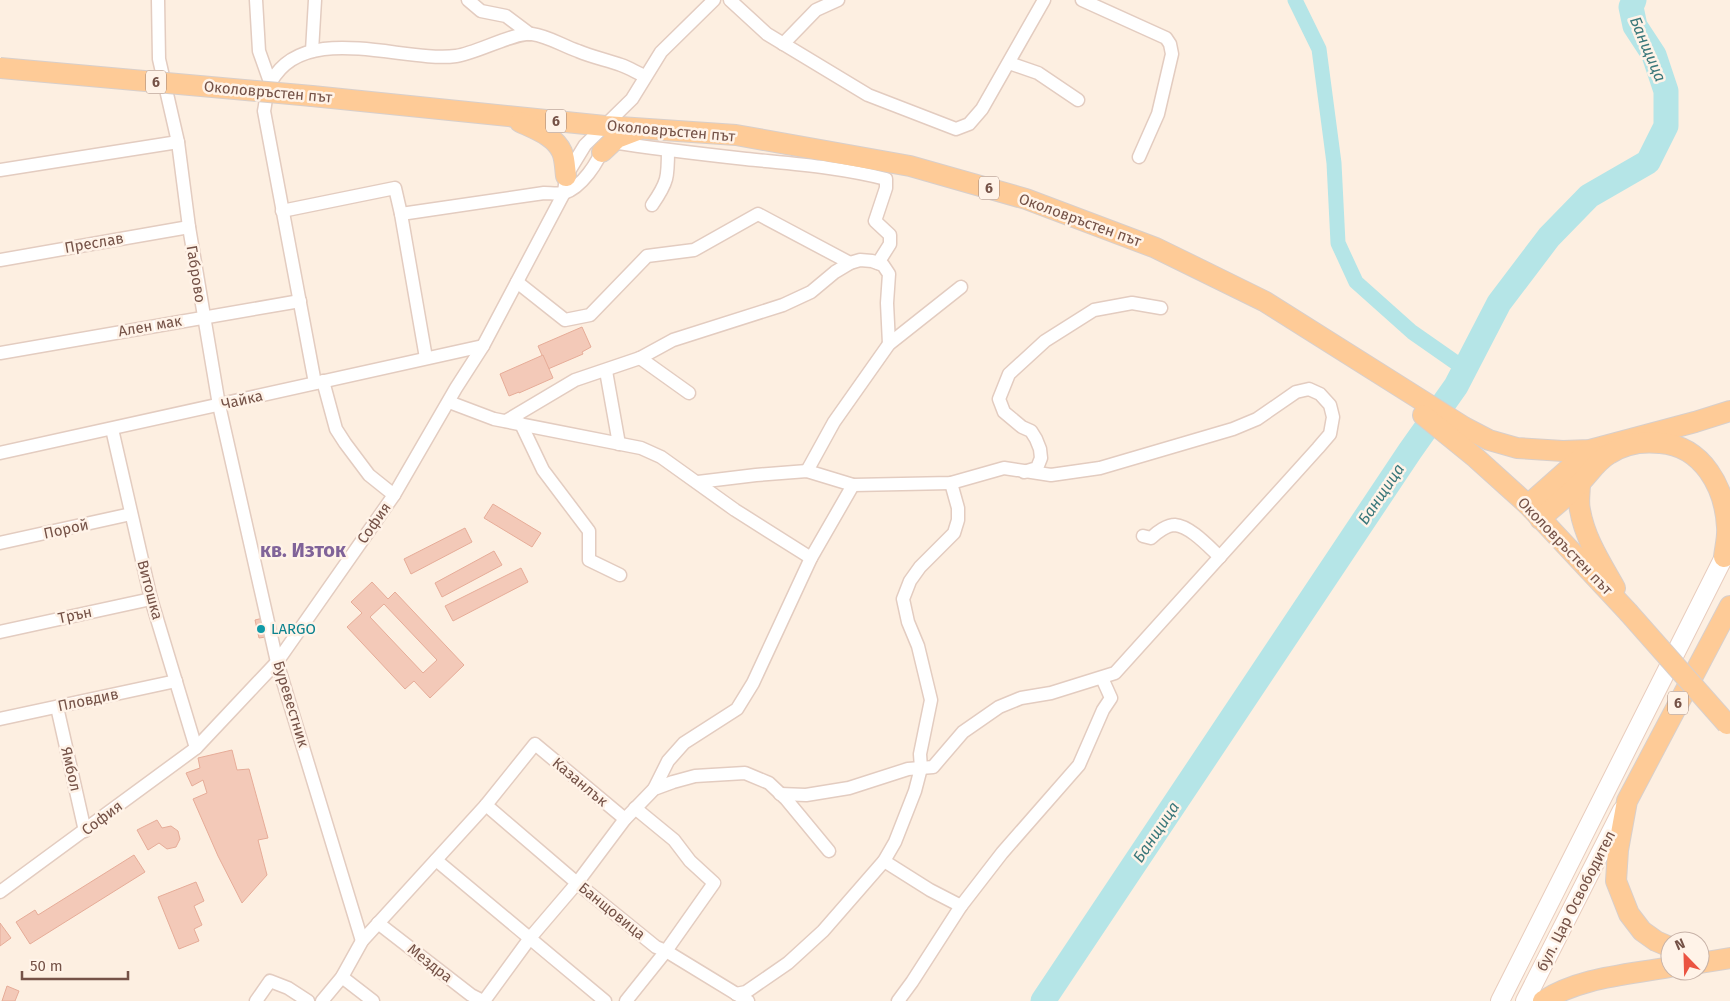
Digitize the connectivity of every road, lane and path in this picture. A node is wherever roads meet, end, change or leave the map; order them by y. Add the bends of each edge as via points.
1 (158, 0) edge
2 (256, 0) edge
3 (315, 0) edge
4 (468, 0) edge
5 (730, 0) edge
6 (838, 0) edge
7 (1044, 0) edge
8 (1082, 0) edge
9 (709, 2) edge
10 (530, 34) junction
11 (783, 44) junction
12 (312, 51) junction
13 (1009, 63) junction
14 (0, 68) edge
15 (646, 76) junction
16 (270, 82) junction
17 (1078, 100) dead end
18 (507, 116) junction
19 (606, 140) junction
20 (178, 142) junction
21 (668, 150) junction
22 (1139, 157) dead end
23 (0, 170) edge
24 (565, 184) junction
25 (652, 204) dead end
26 (282, 211) junction
27 (401, 214) junction
28 (189, 227) junction
29 (0, 260) edge
30 (850, 263) junction
31 (878, 263) junction
32 (517, 282) junction
33 (961, 287) dead end
34 (300, 301) junction
35 (1161, 308) dead end
36 (203, 317) junction
37 (889, 344) junction
38 (483, 346) junction
39 (0, 353) edge
40 (426, 358) junction
41 (640, 358) junction
42 (606, 371) junction
43 (1385, 380) junction
44 (319, 382) junction
45 (689, 393) dead end
46 (449, 402) junction
47 (219, 405) junction
48 (1730, 411) edge
49 (506, 422) junction
50 (522, 424) junction
51 (112, 429) junction
52 (618, 444) junction
53 (1590, 450) junction
54 (0, 453) edge
55 (807, 472) junction
56 (1024, 472) junction
57 (698, 482) junction
58 (951, 483) junction
59 (1580, 483) junction
60 (853, 485) junction
61 (394, 495) junction
62 (1534, 512) junction
63 (131, 514) junction
64 (1143, 536) dead end
65 (0, 543) edge
66 (1727, 551) edge
67 (1220, 557) junction
68 (811, 558) junction
69 (620, 575) dead end
70 (151, 599) junction
71 (1730, 606) edge
72 (1628, 612) junction
73 (0, 632) edge
74 (278, 662) junction
75 (1102, 678) junction
76 (176, 682) junction
77 (56, 707) junction
78 (0, 719) edge
79 (1729, 725) edge
80 (196, 748) junction
81 (920, 768) junction
82 (654, 789) junction
83 (780, 794) junction
84 (1627, 801) junction
85 (486, 805) junction
86 (635, 808) junction
87 (625, 819) junction
88 (85, 831) junction
89 (829, 851) dead end
90 (436, 860) junction
91 (884, 861) junction
92 (577, 883) junction
93 (0, 892) edge
94 (961, 906) junction
95 (378, 923) junction
96 (530, 938) junction
97 (362, 941) junction
98 (1660, 943) edge
99 (1730, 950) edge
100 (666, 951) junction
101 (1710, 951) edge
102 (1730, 958) edge
103 (1710, 961) edge
104 (1660, 970) edge
105 (342, 977) junction
106 (736, 994) junction
107 (256, 1001) edge
108 (308, 1001) edge
109 (322, 1001) edge
110 (373, 1001) edge
111 (483, 1001) edge
112 (605, 1001) edge
113 (626, 1001) edge
114 (748, 1001) edge
115 (898, 1001) edge
116 (1500, 1001) edge
117 (1525, 1001) edge
118 (1543, 1001) edge

1 - 20 street, Габрово via 159,59
2 - 16 street via 259,51
3 - 12 street
4 - 10 street via 481,11 506,16
5 - 11 street via 767,34
6 - 11 street via 816,10
7 - 13 street
8 - 22 street via 1166,38 1170,44 1172,54 1158,114
9 - 15 street via 661,52
10 - 12 street via 455,56 351,47
10 - 15 street
11 - 13 street via 868,95 956,129 969,124 982,109
12 - 16 street via 292,59
13 - 17 street via 1038,73
14 - 18 main road, Околовръстен път / 6, bridge
15 - 19 street
16 - 26 street via 264,111
18 - 19 main road, Околовръстен път / 6
18 - 24 main road via 546,135 556,144 562,153
19 - 21 street
19 - 24 street via 582,181
19 - 24 street, София via 585,145
19 - 43 main road, Околовръстен път / 6 via 643,127 736,135 910,166 1026,199 1156,248 1264,301
20 - 23 street
20 - 28 street, Габрово
21 - 25 street via 668,176
21 - 31 street via 797,163 886,179 876,221 890,235 890,244
24 - 27 street via 544,193
24 - 32 street, София
26 - 27 street via 395,188
26 - 34 street
27 - 40 street
28 - 29 street, Преслав
28 - 36 street, Габрово
30 - 31 street via 860,260
30 - 32 street via 758,214 694,250 647,256 590,315 565,320
30 - 41 street via 811,292 790,302 673,340
31 - 37 street via 889,274 886,303
32 - 38 street, София
33 - 37 street
34 - 36 street, Ален мак
34 - 44 street
35 - 56 street via 1132,303 1094,310 1045,341 1009,374 998,399 1004,412 1031,431 1040,449 1041,458 1036,468
36 - 39 street, Ален мак
36 - 47 street, Габрово
37 - 55 street via 834,422
38 - 40 street, Чайка
38 - 46 street, София
40 - 44 street, Чайка
41 - 42 street
41 - 45 street
42 - 49 street via 575,380
42 - 52 street
43 - 53 main road, 6 via 1489,440 1537,450
43 - 62 main road, Околовръстен път / 6
44 - 47 street, Чайка
44 - 61 street via 336,429 345,443 369,475
46 - 49 street
46 - 61 street, София
47 - 51 street, Чайка
47 - 74 street, Буревестник
48 - 53 main road, 6
49 - 50 street
50 - 52 street
50 - 69 street via 543,470 589,531 589,560
51 - 54 street, Чайка
51 - 63 street, Витошка
52 - 57 street via 641,448 661,457
53 - 62 main road
55 - 57 street
55 - 60 street
56 - 58 street via 1004,468
56 - 67 street via 1052,475 1100,468 1233,429 1258,419 1296,392 1309,389 1320,394 1330,405 1334,417 1330,434
57 - 68 street
58 - 60 street
58 - 81 street via 958,508 954,533 915,574 903,599 931,700
59 - 62 main road
59 - 66 main road via 1594,465 1628,444 1668,443 1685,450 1703,462 1714,477 1726,513
59 - 72 main road via 1579,508 1584,527
60 - 68 street
61 - 74 street, София
62 - 72 main road, Околовръстен път / 6
63 - 65 street, Порой
63 - 70 street, Витошка
64 - 67 street via 1151,538 1160,530 1175,525 1191,532
66 - 116 main road, бул. Цар Освободител
67 - 75 street via 1115,673
68 - 82 street via 757,675 737,709 684,743 668,761
70 - 73 street, Трън
70 - 76 street, Витошка
71 - 84 main road, 6
72 - 79 main road, Околовръстен път / 6, bridge
74 - 80 street, София
74 - 97 street, Буревестник
75 - 81 street via 1021,698 999,707 963,732 933,767
75 - 94 street via 1111,698 1079,765 1002,853
76 - 77 street, Пловдив
76 - 80 street, Витошка
77 - 78 street, Пловдив
77 - 88 street, Ямбол
80 - 88 street, София
81 - 83 street via 850,788 806,795
81 - 91 street via 915,791
82 - 83 street via 695,776 745,773 769,783
82 - 86 street
83 - 89 street
84 - 98 main road, 6 via 1616,881 1629,914 1642,931
84 - 117 main road, бул. Цар Освободител
85 - 87 street, Казанлък via 536,744
85 - 90 street
85 - 92 street, Банщовица
86 - 87 street
86 - 100 street via 674,840 690,861 714,883
87 - 92 street
88 - 93 street, София
90 - 95 street
90 - 96 street
91 - 94 street
91 - 106 street via 823,931 788,963 746,992
92 - 96 street
92 - 100 street, Банщовица via 656,947
94 - 115 street
95 - 97 street
95 - 111 street, Мездра
96 - 111 street
96 - 112 street
97 - 105 street
99 - 101 main road
100 - 106 street, Банщовица
100 - 113 street
102 - 103 main road
104 - 118 main road via 1598,979
105 - 109 street
105 - 110 street
106 - 114 street, Банщовица
107 - 108 street via 270,981

